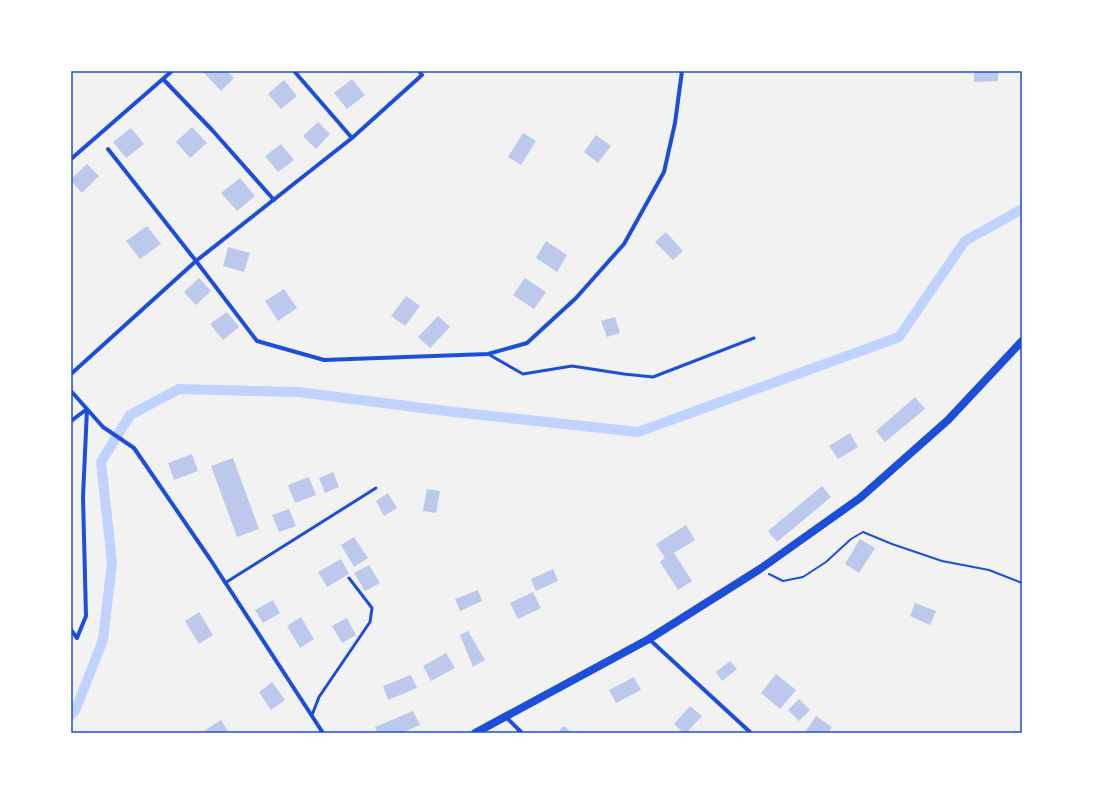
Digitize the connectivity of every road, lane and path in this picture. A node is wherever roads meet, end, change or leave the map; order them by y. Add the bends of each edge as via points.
1 (172, 71) edge
2 (294, 71) edge
3 (682, 71) edge
4 (421, 73) edge
5 (163, 79) junction
6 (352, 138) junction
7 (108, 149) dead end
8 (71, 159) edge
9 (274, 200) junction
10 (196, 261) junction
11 (754, 338) dead end
12 (1022, 341) edge
13 (488, 354) junction
14 (71, 374) edge
15 (71, 392) edge
16 (87, 409) junction
17 (71, 421) edge
18 (376, 488) dead end
19 (760, 569) junction
20 (349, 578) dead end
21 (226, 583) junction
22 (1022, 583) edge
23 (71, 630) edge
24 (649, 639) junction
25 (312, 716) junction
26 (506, 717) junction
27 (323, 733) edge
28 (475, 733) edge
29 (522, 733) edge
30 (751, 733) edge

1 - 5 street
2 - 6 street
3 - 13 street via 675,123 664,172 624,244 576,298 527,343
4 - 6 street
5 - 8 street
5 - 9 street
6 - 9 street
7 - 10 street
9 - 10 street
10 - 13 street via 257,341 324,360
10 - 14 street
11 - 13 lane via 653,376 572,366 523,374
12 - 19 main road via 948,420 860,498
15 - 16 street
16 - 17 street
16 - 21 street via 103,427 134,448
16 - 23 street via 83,497 86,616 78,638
18 - 21 lane
19 - 22 path via 784,581 803,577 863,532 942,561 989,570
19 - 24 main road
20 - 25 lane via 372,608 370,622 319,697
21 - 25 street
24 - 26 main road
24 - 30 street
25 - 27 street
26 - 28 main road
26 - 29 street

